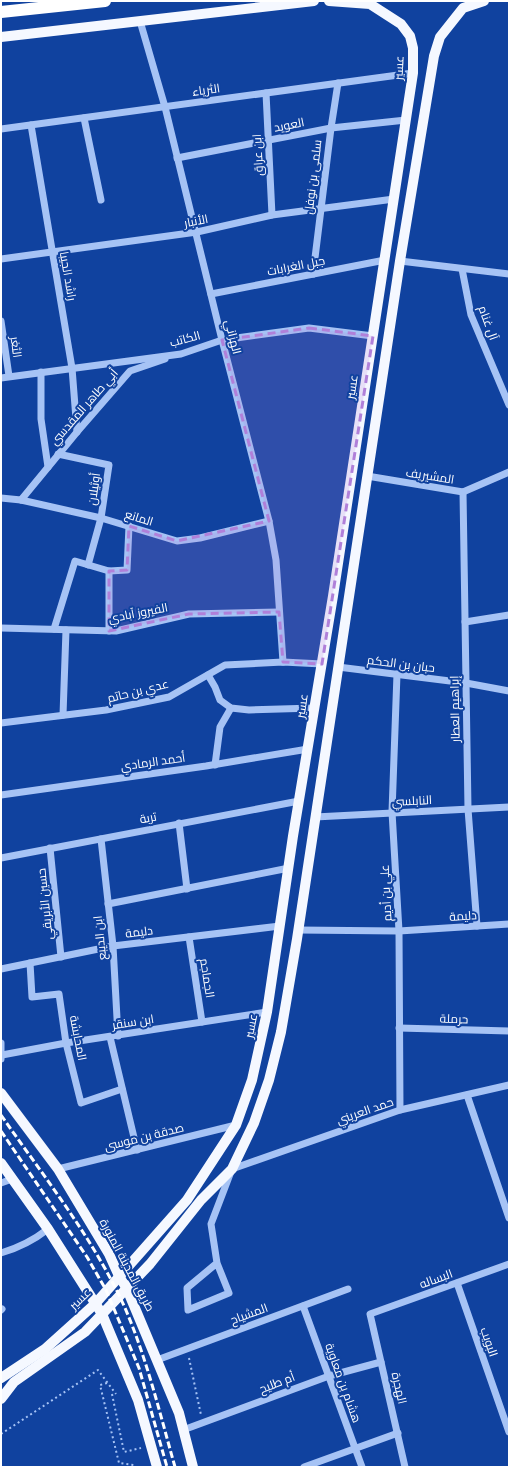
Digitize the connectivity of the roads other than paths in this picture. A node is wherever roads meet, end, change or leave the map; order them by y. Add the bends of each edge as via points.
1 (105, 1) edge
2 (314, 1) edge
3 (329, 1) edge
4 (484, 1) edge
5 (1, 12) edge
6 (140, 21) junction
7 (1, 38) edge
8 (413, 73) junction
9 (338, 83) junction
10 (266, 93) junction
11 (165, 107) junction
12 (84, 118) junction
13 (406, 120) junction
14 (31, 125) junction
15 (331, 128) junction
16 (1, 129) edge
17 (268, 141) junction
18 (178, 158) junction
19 (394, 199) junction
20 (101, 200) dead end
21 (320, 209) junction
22 (272, 215) junction
23 (197, 232) junction
24 (52, 253) junction
25 (1, 259) edge
26 (385, 260) junction
27 (400, 261) junction
28 (462, 269) junction
29 (313, 274) junction
30 (509, 274) edge
31 (211, 294) junction
32 (1, 321) edge
33 (373, 336) junction
34 (222, 340) junction
35 (181, 354) junction
36 (72, 368) junction
37 (41, 372) junction
38 (9, 376) junction
39 (1, 378) edge
40 (509, 405) edge
41 (77, 432) junction
42 (58, 454) junction
43 (48, 467) junction
44 (509, 472) edge
45 (367, 476) junction
46 (463, 492) junction
47 (1, 498) edge
48 (21, 500) junction
49 (101, 518) junction
50 (269, 521) junction
51 (129, 526) junction
52 (88, 565) junction
53 (109, 571) junction
54 (279, 612) junction
55 (509, 615) edge
56 (465, 622) junction
57 (1, 628) edge
58 (54, 629) junction
59 (66, 630) junction
60 (109, 631) junction
61 (283, 662) junction
62 (322, 664) junction
63 (338, 667) junction
64 (397, 674) junction
65 (208, 675) junction
66 (466, 683) junction
67 (509, 691) edge
68 (231, 708) junction
69 (315, 708) junction
70 (63, 715) junction
71 (1, 724) edge
72 (308, 748) junction
73 (215, 765) junction
74 (1, 795) edge
75 (299, 800) junction
76 (509, 807) edge
77 (468, 809) junction
78 (392, 812) junction
79 (315, 817) junction
80 (179, 824) junction
81 (100, 839) junction
82 (50, 848) junction
83 (1, 858) edge
84 (289, 868) junction
85 (187, 889) junction
86 (108, 904) junction
87 (509, 924) edge
88 (280, 926) junction
89 (477, 926) junction
90 (298, 930) junction
91 (399, 931) junction
92 (189, 937) junction
93 (113, 946) junction
94 (61, 957) junction
95 (30, 963) junction
96 (1, 969) edge
97 (267, 1012) junction
98 (202, 1022) junction
99 (399, 1028) junction
100 (509, 1031) edge
101 (118, 1036) junction
102 (110, 1037) junction
103 (1, 1043) edge
104 (66, 1043) junction
105 (2, 1057) edge
106 (509, 1085) edge
107 (122, 1089) junction
108 (1, 1093) edge
109 (467, 1095) junction
110 (400, 1110) junction
111 (236, 1125) junction
112 (137, 1150) junction
113 (1, 1163) edge
114 (58, 1169) junction
115 (232, 1169) junction
116 (12, 1179) junction
117 (1, 1183) edge
118 (509, 1218) edge
119 (48, 1229) junction
120 (1, 1253) edge
121 (217, 1263) junction
122 (509, 1264) edge
123 (119, 1276) junction
124 (457, 1283) junction
125 (128, 1289) junction
126 (348, 1289) dead end
127 (95, 1304) junction
128 (303, 1306) junction
129 (102, 1314) junction
130 (370, 1314) joint
131 (157, 1360) junction
132 (381, 1362) junction
133 (329, 1376) junction
134 (1, 1378) edge
135 (1, 1399) edge
136 (183, 1430) junction
137 (509, 1432) edge
138 (398, 1434) junction
139 (355, 1449) junction
140 (157, 1467) edge
141 (193, 1467) edge
142 (304, 1467) edge
143 (362, 1467) edge
144 (405, 1467) edge

1 - 5 highway
2 - 6 main road
3 - 8 main road, عسير via 370,4 401,24 410,36 413,48
4 - 27 main road via 463,8 440,37 434,56
6 - 7 main road
6 - 11 street, الهزاني
8 - 9 street, الثرياء
8 - 13 main road, عسير
9 - 10 street, الثرياء
9 - 15 street, سلمى بن نوفل
10 - 11 street, الثرياء
10 - 17 street, ابن عراق
11 - 12 street, الثرياء
11 - 18 street, الهزاني
12 - 14 street, الثرياء
12 - 20 street
13 - 15 street, العويد
13 - 19 main road, عسير
14 - 16 street, الثرياء
14 - 24 street, راشد الجيبا
15 - 17 street, العويد
15 - 21 street, سلمى بن نوفل
17 - 18 street, العويد
17 - 22 street, ابن عراق
18 - 23 street, الهزاني
19 - 21 street, الأنبار
19 - 26 main road, عسير
21 - 22 street, الأنبار
21 - 29 street, سلمى بن نوفل
22 - 23 street, الأنبار
23 - 24 street, الأنبار
23 - 31 street, الهزاني
24 - 25 street, الأنبار
24 - 36 street, راشد الجيبا
26 - 29 street, جبل الغرابات
26 - 33 main road, عسير
27 - 28 street
27 - 45 main road
28 - 30 street
28 - 40 street, آل غنام via 471,315
29 - 31 street, جبل الغرابات
31 - 34 street, الهزاني
32 - 38 street, الثغر
33 - 34 street, الكاتب via 309,328
33 - 62 main road, عسير
34 - 35 street, الكاتب
34 - 50 street, الهزاني
35 - 36 street, الكاتب
35 - 41 street, أبي طاهر المقدسي via 130,371
36 - 37 street, الكاتب
36 - 41 street, راشد الجيبا
37 - 38 street, الكاتب
37 - 43 street via 41,419
38 - 39 street, الكاتب
41 - 42 street, أبي طاهر المقدسي
42 - 43 street, أبي طاهر المقدسي
42 - 49 street, أوثيلان via 109,465
43 - 48 street, أبي طاهر المقدسي
44 - 46 street, المشيريف
45 - 46 street, المشيريف
45 - 63 main road
46 - 56 street, إبراهيم العطار
47 - 48 street, المانع
48 - 49 street, المانع
49 - 51 street, المانع
49 - 52 street, أوثيلان
50 - 51 street, المانع via 177,541
50 - 54 street, الهزاني via 276,560
51 - 53 street via 127,570
52 - 53 street
52 - 58 street via 75,561
53 - 60 street
54 - 60 street, الفيروز آبادي via 189,614
54 - 61 street, الهزاني
55 - 56 street
56 - 66 street, إبراهيم العطار
57 - 58 street, الفيروز آبادي
58 - 59 street, الفيروز آبادي
59 - 60 street, الفيروز آبادي
59 - 70 street
61 - 62 street, عدي بن حاتم
61 - 65 street, عدي بن حاتم via 225,665
62 - 69 main road, عسير
63 - 64 street, حبان بن الحكم
63 - 79 main road
64 - 66 street, حبان بن الحكم
64 - 78 street, علي بن أديم
65 - 68 street via 220,700
65 - 70 street, عدي بن حاتم via 169,697 106,710
66 - 67 street, حبان بن الحكم
66 - 77 street, إبراهيم العطار
68 - 69 street
68 - 73 street via 220,727
69 - 72 main road, عسير
70 - 71 street, عدي بن حاتم
72 - 73 street, أحمد الرمادي
72 - 75 main road, عسير
73 - 74 street, أحمد الرمادي
75 - 80 street, تربة
75 - 84 main road, عسير
76 - 77 street, النابلسي
77 - 78 street, النابلسي
77 - 89 street, إبراهيم العطار
78 - 79 street, النابلسي
78 - 91 street, علي بن أديم
79 - 90 main road
80 - 81 street, تربة
80 - 85 street
81 - 82 street, تربة
81 - 86 street, ابن الديبع
82 - 83 street, تربة
82 - 94 street, حسين الأبريقي
84 - 85 street
84 - 88 main road, عسير
85 - 86 street
86 - 93 street, ابن الديبع
87 - 89 street, دليمة
88 - 92 street, دليمة
88 - 97 main road, عسير
89 - 91 street, دليمة
90 - 91 street, دليمة
90 - 115 main road via 281,1032 269,1080 254,1124
91 - 99 street, علي بن أديم
92 - 93 street, دليمة
92 - 98 street, الجماجم
93 - 94 street, دليمة
93 - 101 street, ابن الديبع
94 - 95 street, دليمة
95 - 96 street, دليمة
95 - 104 street, المحابشة via 32,997 59,994
97 - 98 street, ابن سنقر
97 - 111 main road, عسير via 252,1080
98 - 101 street, ابن سنقر
99 - 100 street, حرملة
99 - 110 street, علي بن أديم
101 - 102 street, ابن سنقر
102 - 104 street, ابن سنقر
102 - 107 street
103 - 105 street
104 - 105 street, ابن سنقر
104 - 107 street, المحابشة via 81,1103
106 - 109 street, حمد العريني
107 - 112 street
108 - 114 main road, طريق المدينة المنورة
109 - 110 street, حمد العريني
109 - 118 street
110 - 115 street, حمد العريني
111 - 112 street, صدقة بن موسى
111 - 123 main road, عسير via 187,1200
112 - 114 street, صدقة بن موسى
113 - 116 main road
114 - 123 main road, طريق المدينة المنورة via 109,1254
115 - 121 street via 211,1224
115 - 125 main road via 201,1200
116 - 117 street
116 - 119 main road
119 - 120 street via 40,1236
119 - 127 main road
121 - 121 street via 229,1293 188,1310 186,1288
122 - 124 street, البساله
123 - 125 main road, طريق المدينة المنورة
123 - 127 main road, عسير
124 - 130 street, البساله
124 - 137 street, البويب
125 - 129 main road
125 - 131 main road, طريق المدينة المنورة
126 - 128 street, المشياح
127 - 129 main road
127 - 134 main road, عسير via 45,1349
128 - 131 street, المشياح
128 - 133 street, هشام بن معاوية
129 - 135 main road via 85,1332 14,1382
129 - 140 main road via 138,1400
130 - 132 street, الهجرة
131 - 136 main road, طريق المدينة المنورة via 179,1413
132 - 133 street, أم طليح
132 - 138 street, الهجرة
133 - 136 street, أم طليح
133 - 139 street, هشام بن معاوية
136 - 141 main road, طريق المدينة المنورة
138 - 139 street
138 - 144 street, الهجرة
139 - 142 street
139 - 143 street, هشام بن معاوية

